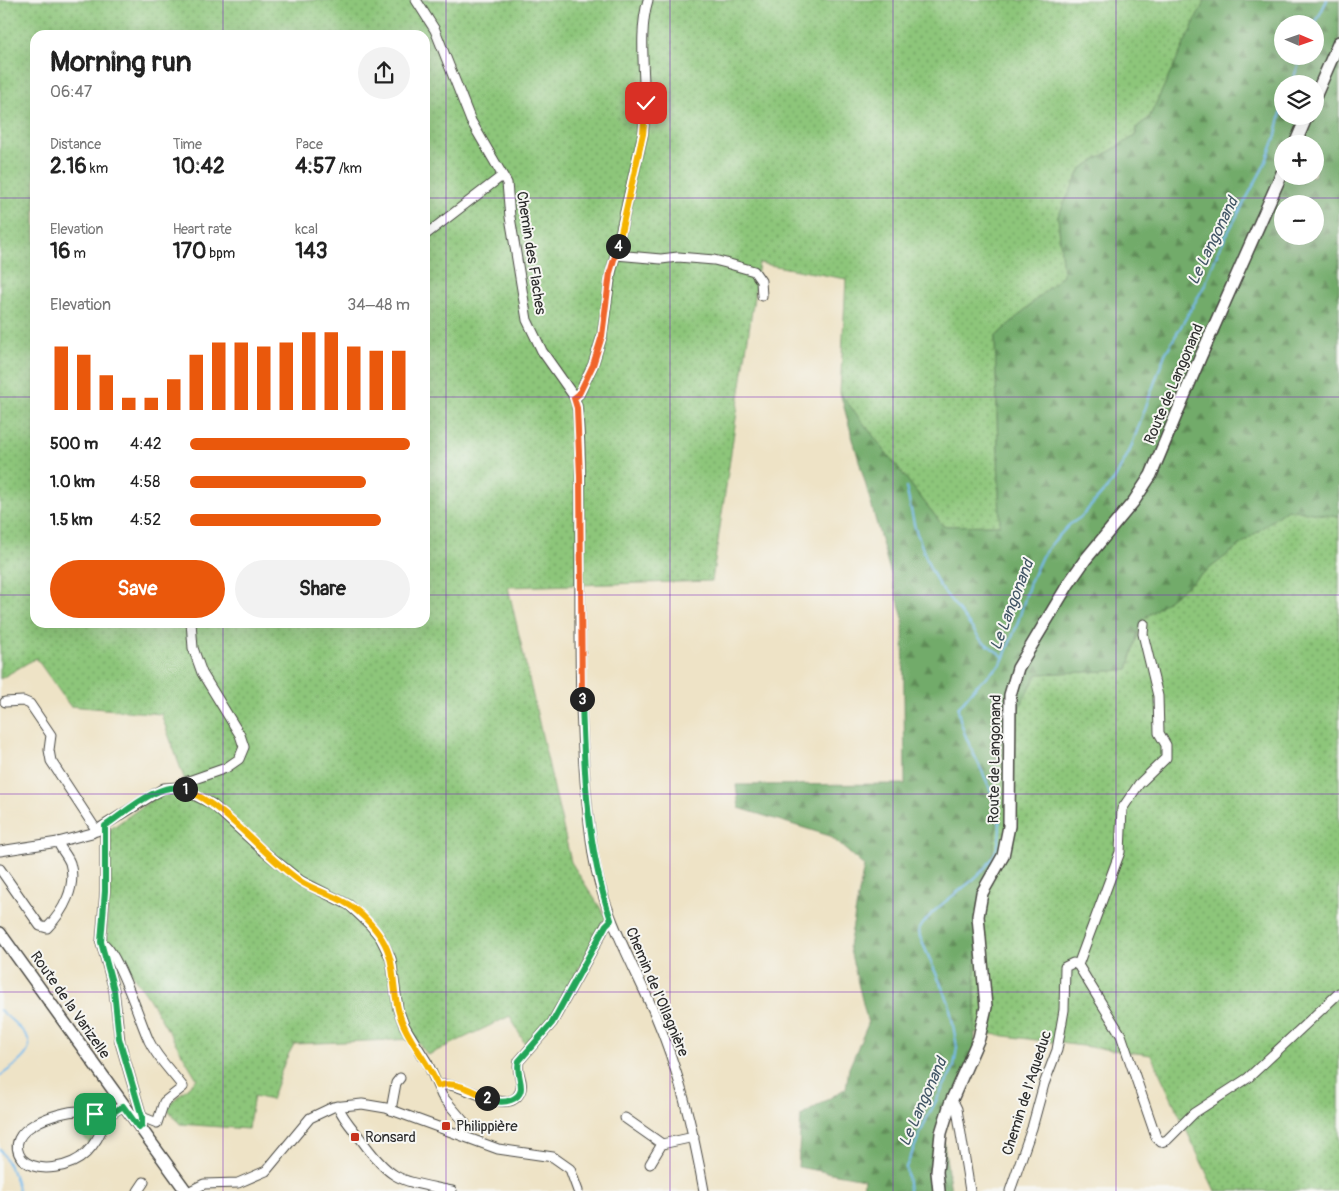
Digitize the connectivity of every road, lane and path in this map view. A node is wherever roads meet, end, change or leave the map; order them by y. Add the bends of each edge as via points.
1 (416, 0) edge
2 (648, 0) edge
3 (1339, 42) edge
4 (1324, 76) edge
5 (502, 176) junction
6 (1276, 185) edge
7 (430, 231) edge
8 (616, 254) junction
9 (762, 296) dead end
10 (574, 398) junction
11 (1144, 624) dead end
12 (191, 628) edge
13 (5, 702) dead end
14 (178, 787) junction
15 (105, 826) junction
16 (97, 831) junction
17 (58, 842) junction
18 (0, 850) edge
19 (0, 870) edge
20 (611, 920) junction
21 (0, 933) edge
22 (101, 942) junction
23 (1078, 965) junction
24 (1339, 993) edge
25 (400, 1078) dead end
26 (438, 1086) junction
27 (950, 1104) junction
28 (123, 1106) junction
29 (338, 1106) junction
30 (391, 1110) junction
31 (625, 1118) dead end
32 (103, 1119) junction
33 (141, 1122) junction
34 (464, 1135) junction
35 (694, 1137) junction
36 (662, 1144) junction
37 (650, 1164) dead end
38 (144, 1182) dead end
39 (138, 1191) edge
40 (186, 1191) edge
41 (190, 1191) edge
42 (452, 1191) edge
43 (578, 1191) edge
44 (704, 1191) edge
45 (939, 1191) edge
46 (970, 1191) edge
47 (1010, 1191) edge

1 - 5 street, Chemin des Flaches via 435,30 471,122
2 - 8 street via 644,21 645,122
3 - 4 main road
5 - 7 street
5 - 10 street, Chemin des Flaches via 507,183 527,320 538,344
6 - 27 main road, Route de Langonand via 1151,474 1134,501 1069,583 1013,680 1010,695 1010,826 1003,856 982,892 978,916 986,1007 979,1038
8 - 9 street via 726,262 759,275
8 - 10 street via 598,350 579,394
10 - 20 street, Chemin de l'Ollagnière via 580,476 580,634 585,774 594,854
11 - 23 street, Chemin de l'Aqueduc via 1143,634 1158,696 1159,734 1167,752 1166,758 1139,784 1122,809 1120,852
12 - 14 street via 193,648 202,673 244,747 239,759 226,768
13 - 16 street via 23,701 34,708 51,735 48,750 51,761
14 - 15 street via 159,790
14 - 26 street via 212,804 260,849 301,881 349,905 380,937 391,959 400,1018
15 - 16 street
15 - 22 street
16 - 17 street
17 - 18 street
17 - 19 street via 70,863 68,897 47,933
20 - 26 street via 552,1023 519,1061 517,1068 522,1086 517,1097 509,1101 495,1101 457,1085
20 - 35 street, Chemin de l'Ollagnière via 667,1044
21 - 28 main road, Route de la Varizelle
22 - 33 street via 114,990 119,1038
22 - 33 street via 107,946 127,986 148,1040 183,1087 164,1102 157,1123
23 - 24 street via 1121,1034 1160,1142 1167,1140 1194,1113 1248,1078
23 - 47 street, Chemin de l'Aqueduc via 1072,963 1065,967 1064,1010 1057,1050
25 - 30 street
26 - 34 street via 448,1104 465,1123
27 - 45 main road, Route de Langonand via 938,1148
27 - 46 street via 957,1109
28 - 32 street
28 - 33 main road, Route de la Varizelle
29 - 30 street via 362,1104
29 - 41 street via 310,1118 266,1171 238,1183 204,1184
29 - 42 street via 374,1159 391,1175
30 - 34 street
31 - 36 street
32 - 32 street via 78,1111 44,1117 19,1134 18,1154 32,1165 66,1164 88,1151 100,1134
33 - 40 main road, Route de la Varizelle
34 - 43 street via 503,1150 553,1157 570,1169
35 - 36 street
35 - 44 street, Chemin de l'Ollagnière
36 - 37 street
38 - 39 street

